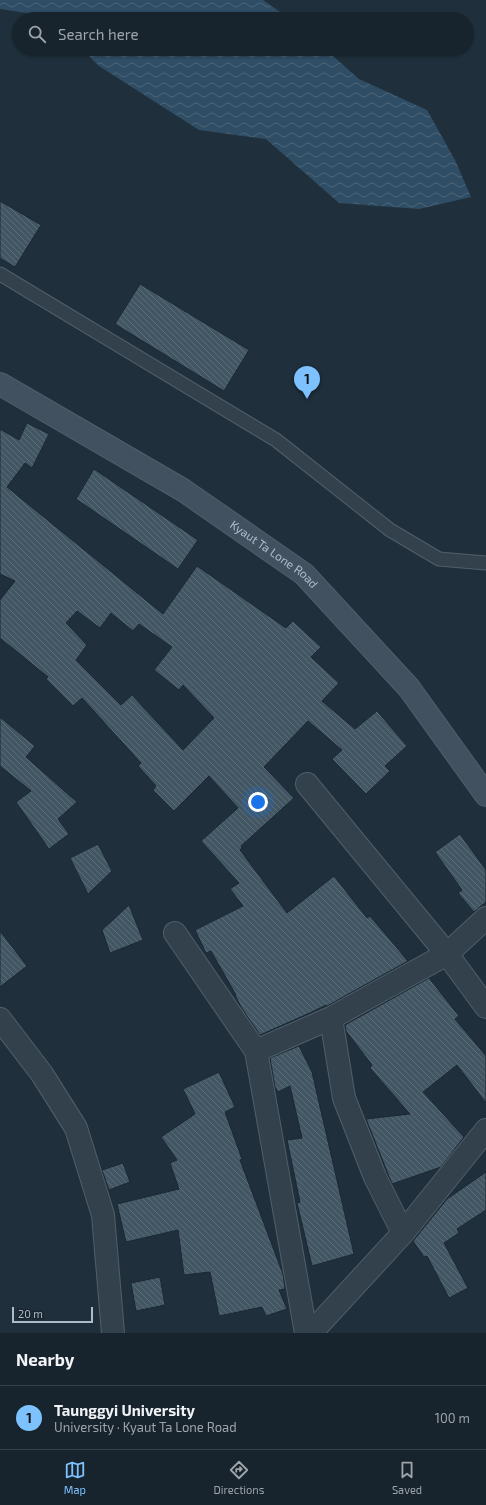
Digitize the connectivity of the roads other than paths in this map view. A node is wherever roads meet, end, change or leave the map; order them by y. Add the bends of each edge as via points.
1 (0, 274) edge
2 (0, 384) edge
3 (486, 563) edge
4 (307, 784) dead end
5 (486, 794) edge
6 (486, 918) edge
7 (175, 932) dead end
8 (447, 954) junction
9 (486, 1007) edge
10 (331, 1018) junction
11 (0, 1019) edge
12 (256, 1051) junction
13 (486, 1130) edge
14 (403, 1233) junction
15 (113, 1333) edge
16 (306, 1333) edge
17 (311, 1333) edge

1 - 3 lane via 276,440 390,530 439,559
2 - 5 main road, Kyaut Ta Lone Road via 183,490 304,574 409,688
4 - 8 street
6 - 8 street
7 - 12 street
8 - 9 street
8 - 10 street
10 - 12 street
10 - 14 street via 344,1098 375,1177
11 - 15 street via 42,1074 76,1128 103,1215
12 - 16 street
13 - 14 street
14 - 17 street

